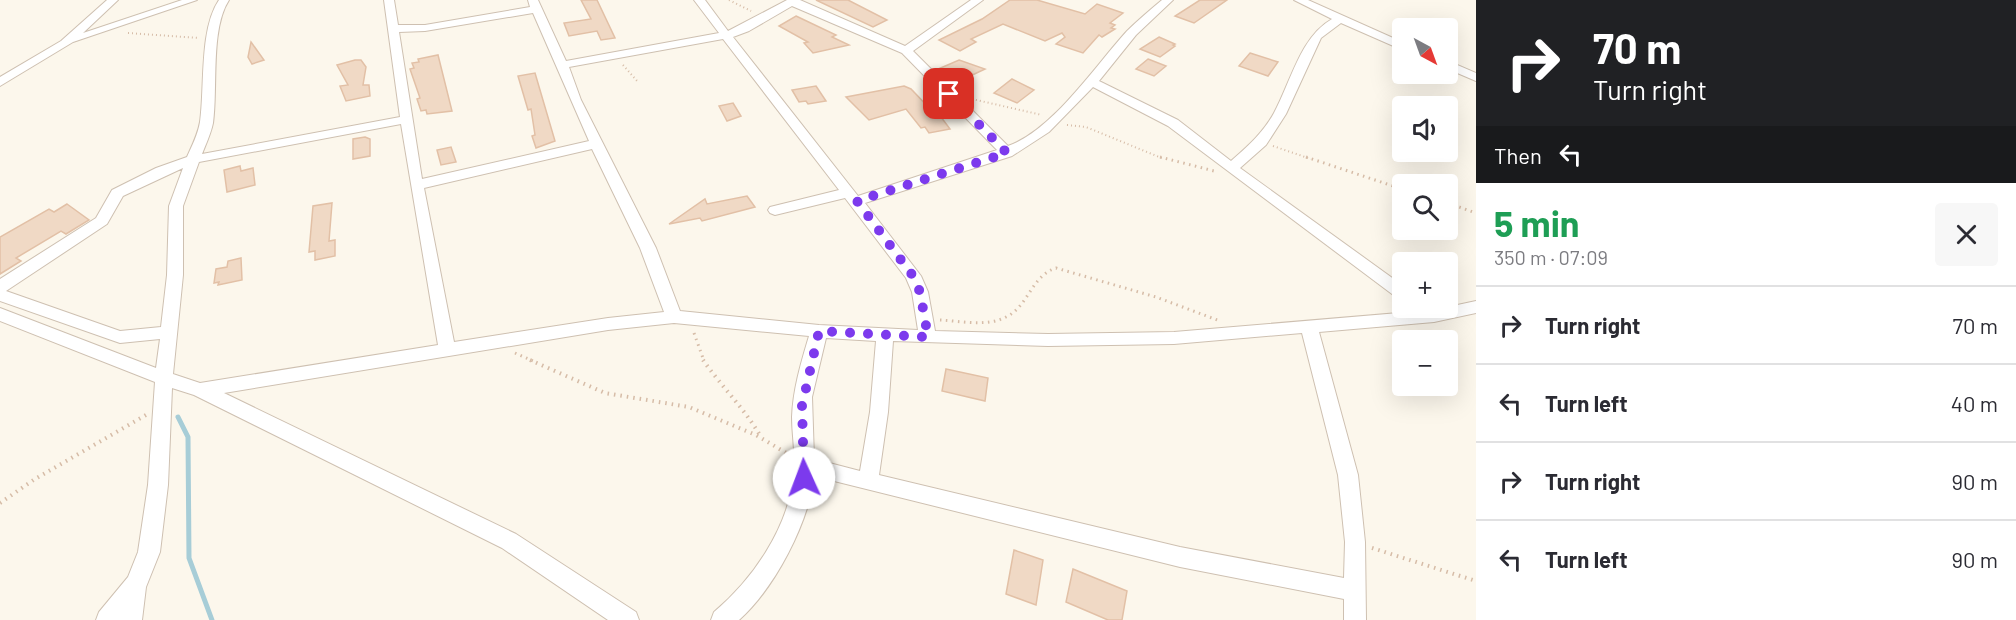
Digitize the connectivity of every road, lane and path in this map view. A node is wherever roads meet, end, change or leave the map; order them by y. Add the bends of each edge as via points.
1 (112, 0) edge
2 (192, 0) edge
3 (221, 0) edge
4 (389, 0) edge
5 (699, 0) edge
6 (729, 0) edge
7 (978, 0) edge
8 (1168, 0) edge
9 (1299, 0) edge
10 (793, 1) edge
11 (534, 4) edge
12 (767, 16) junction
13 (1339, 19) junction
14 (393, 29) junction
15 (98, 31) junction
16 (728, 35) junction
17 (213, 39) junction
18 (1392, 42) edge
19 (64, 43) junction
20 (906, 51) junction
21 (620, 54) junction
22 (562, 65) junction
23 (1458, 69) edge
24 (1476, 77) edge
25 (0, 82) edge
26 (638, 82) dead end
27 (1092, 82) junction
28 (949, 94) junction
29 (407, 119) junction
30 (1055, 119) junction
31 (1044, 129) junction
32 (1261, 142) junction
33 (595, 144) junction
34 (1007, 153) junction
35 (195, 159) junction
36 (1235, 172) junction
37 (416, 185) junction
38 (1392, 186) edge
39 (853, 197) junction
40 (1458, 207) edge
41 (775, 210) dead end
42 (1476, 213) edge
43 (0, 286) edge
44 (1392, 286) edge
45 (0, 295) edge
46 (1476, 307) edge
47 (1458, 309) edge
48 (0, 314) edge
49 (1392, 317) edge
50 (680, 318) junction
51 (925, 319) junction
52 (1309, 328) junction
53 (819, 331) junction
54 (170, 332) junction
55 (1243, 333) junction
56 (885, 334) junction
57 (928, 337) junction
58 (499, 341) junction
59 (447, 349) junction
60 (164, 378) junction
61 (200, 390) junction
62 (162, 403) junction
63 (761, 437) junction
64 (806, 466) junction
65 (868, 482) junction
66 (0, 503) edge
67 (1355, 542) junction
68 (1476, 581) edge
69 (136, 584) junction
70 (1356, 591) junction
71 (107, 620) edge
72 (131, 620) edge
73 (628, 620) edge
74 (722, 620) edge
75 (1355, 620) edge

1 - 19 street
2 - 15 street
3 - 17 street
4 - 14 street
5 - 16 street
6 - 12 path
7 - 20 street
8 - 27 street via 1132,33
9 - 13 street
10 - 12 street
10 - 20 street
11 - 14 street via 425,28
11 - 22 street
12 - 16 street
13 - 18 street
13 - 32 street via 1316,38 1280,114
14 - 29 street
15 - 17 path
15 - 19 street
16 - 21 street
16 - 39 street via 743,61
17 - 35 street via 210,106
19 - 25 street
20 - 28 street
21 - 22 street
21 - 26 path via 627,74
22 - 33 street
23 - 24 street
27 - 30 street
27 - 36 street via 1173,123
28 - 30 path
28 - 34 street
29 - 35 street
29 - 37 street
30 - 31 street
31 - 34 street
31 - 36 path via 1083,126 1175,163
32 - 36 street
32 - 38 path
33 - 37 street
33 - 50 street
34 - 39 street
35 - 43 street via 122,190 113,196 102,220
35 - 54 street via 176,206
36 - 44 street
37 - 59 street
39 - 41 street
39 - 51 street via 913,276
40 - 42 path
45 - 54 street via 113,336 133,338
46 - 47 street
48 - 60 street
49 - 52 street
50 - 53 street
50 - 58 street
50 - 63 path via 695,335 700,355 721,386 752,420
51 - 55 path via 1007,317 1046,272 1060,268 1196,311
51 - 57 street
52 - 55 street
52 - 67 street via 1348,475
53 - 56 street
53 - 64 street via 802,406
54 - 60 street
55 - 57 street via 1048,340
56 - 57 street
56 - 65 street
58 - 59 street
58 - 63 path via 517,354 605,393 680,405
59 - 61 street
60 - 61 street
60 - 62 street
61 - 73 street via 509,541
62 - 66 path
62 - 69 street via 158,486 149,552
63 - 64 path
64 - 65 street
64 - 74 street via 802,490 783,537 743,603
65 - 70 street via 1180,557
67 - 68 path
67 - 70 street
69 - 71 street
69 - 72 street
70 - 75 street

